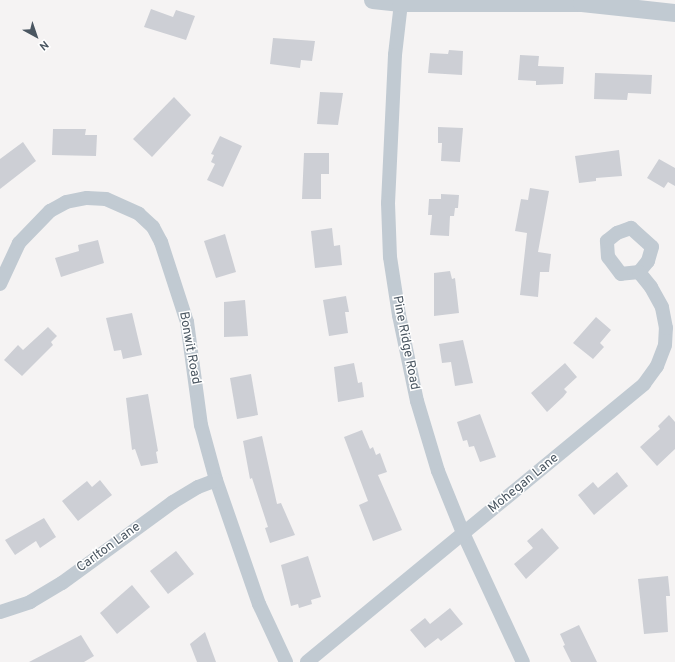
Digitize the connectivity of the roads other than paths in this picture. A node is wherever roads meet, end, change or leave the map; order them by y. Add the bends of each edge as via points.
1 (373, 0) edge
2 (401, 3) junction
3 (675, 13) edge
4 (639, 272) dead end
5 (0, 284) edge
6 (216, 480) junction
7 (463, 533) junction
8 (0, 612) edge
9 (286, 662) edge
10 (307, 662) edge
11 (523, 662) edge

1 - 2 street
2 - 3 street via 582,3
2 - 7 street, Pine Ridge Road via 395,55 388,203 390,257 417,401 438,471
4 - 7 street, Mohegan Lane via 652,287 663,314 666,346 657,366 644,384 614,411
5 - 6 street, Bonwit Road via 19,243 50,211 66,202 87,198 106,200 139,214 152,227 161,242 187,322 200,425
6 - 8 street, Carlton Lane via 173,502 62,583 30,602
6 - 9 street, Bonwit Road via 259,604
7 - 10 street, Mohegan Lane
7 - 11 street, Pine Ridge Road

